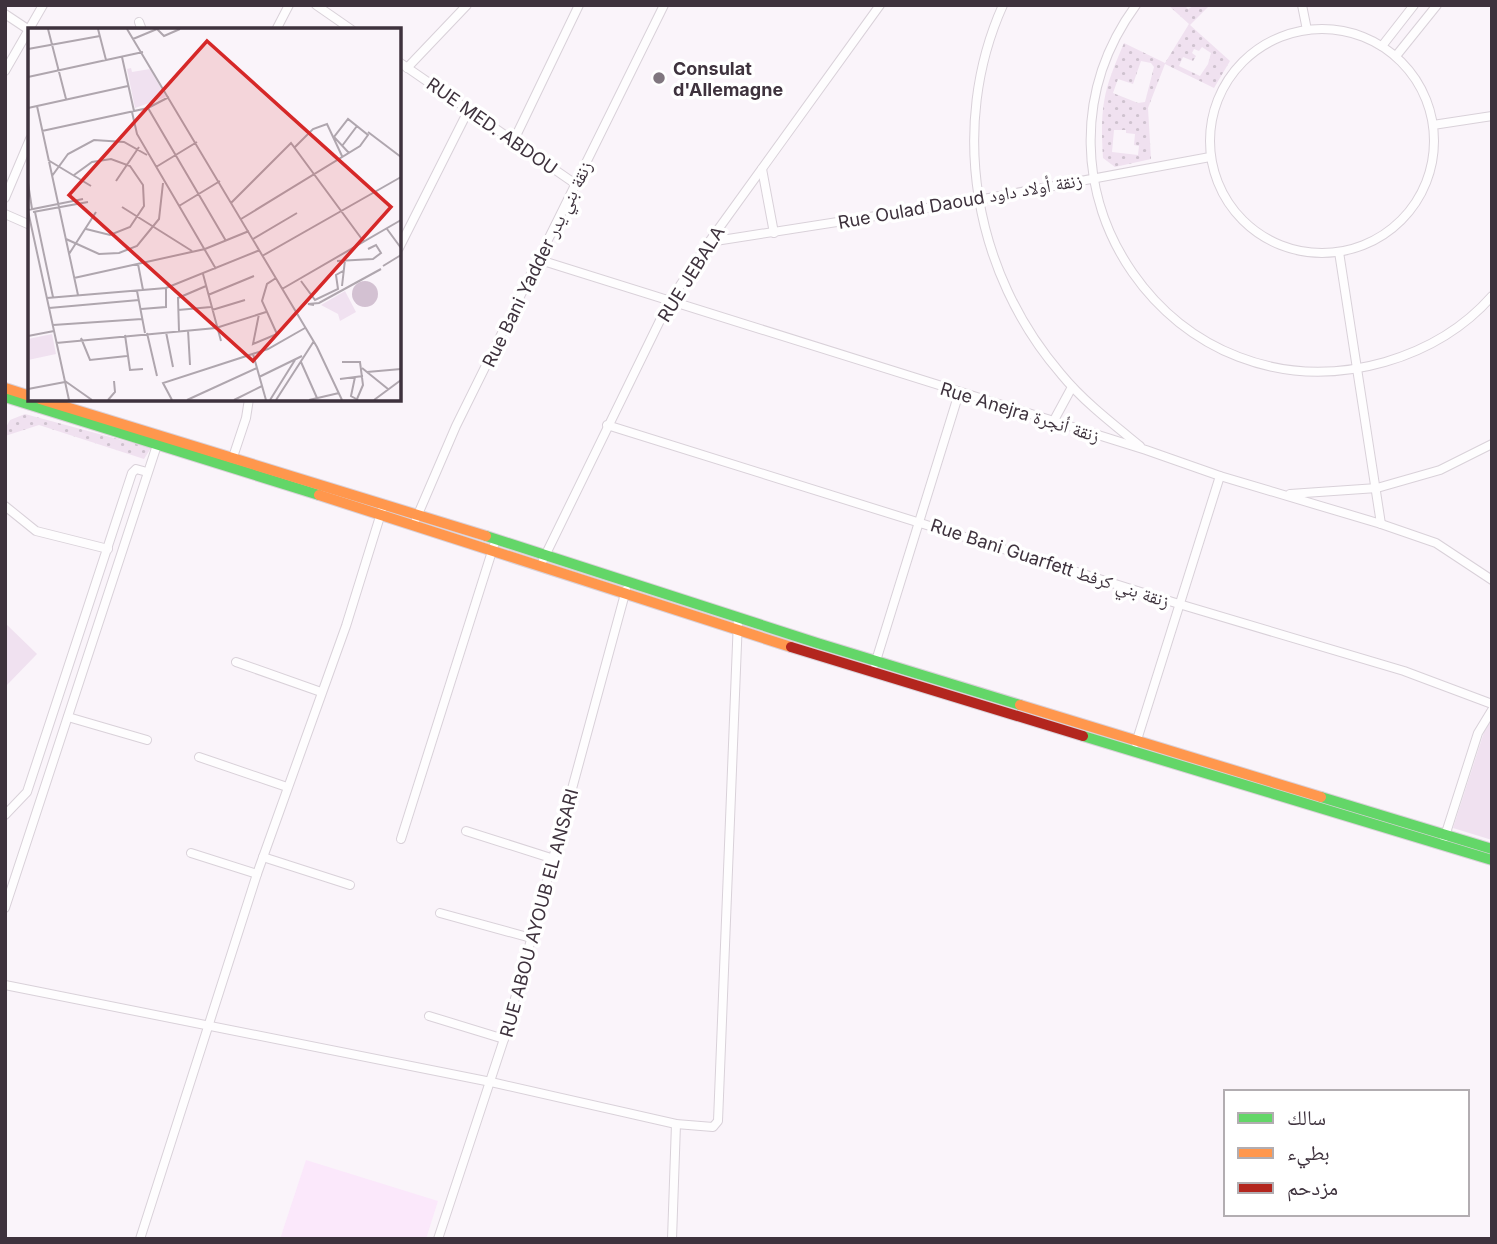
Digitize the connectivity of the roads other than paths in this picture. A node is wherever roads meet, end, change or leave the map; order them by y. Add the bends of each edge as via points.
1 (43, 5) edge
2 (289, 5) edge
3 (316, 5) edge
4 (467, 5) edge
5 (579, 5) edge
6 (664, 5) edge
7 (880, 5) edge
8 (1003, 5) edge
9 (1136, 5) edge
10 (1302, 5) edge
11 (1414, 5) edge
12 (1437, 5) edge
13 (5, 14) edge
14 (30, 28) edge
15 (277, 28) edge
16 (349, 28) edge
17 (28, 29) edge
18 (1307, 30) junction
19 (28, 32) edge
20 (1382, 46) junction
21 (1396, 56) junction
22 (401, 64) edge
23 (407, 68) junction
24 (5, 71) edge
25 (469, 109) junction
26 (1492, 116) edge
27 (1433, 125) junction
28 (514, 140) junction
29 (28, 144) edge
30 (1210, 157) junction
31 (762, 169) junction
32 (1094, 178) junction
33 (577, 185) junction
34 (5, 198) edge
35 (978, 200) junction
36 (5, 214) edge
37 (28, 224) edge
38 (774, 233) junction
39 (709, 242) junction
40 (401, 244) edge
41 (1339, 252) junction
42 (540, 260) junction
43 (1492, 296) edge
44 (669, 302) junction
45 (1357, 369) junction
46 (1072, 387) junction
47 (959, 393) junction
48 (7, 396) edge
49 (28, 396) edge
50 (46, 401) edge
51 (249, 401) edge
52 (1053, 422) junction
53 (607, 425) junction
54 (158, 440) junction
55 (1492, 444) edge
56 (1146, 450) junction
57 (231, 463) junction
58 (147, 472) junction
59 (1220, 476) junction
60 (1377, 488) junction
61 (1284, 494) junction
62 (5, 506) edge
63 (383, 509) junction
64 (416, 520) junction
65 (918, 521) junction
66 (1381, 524) junction
67 (494, 545) junction
68 (108, 549) junction
69 (542, 561) junction
70 (1492, 580) edge
71 (627, 589) junction
72 (1179, 604) junction
73 (737, 624) junction
74 (236, 662) dead end
75 (874, 667) junction
76 (321, 692) junction
77 (1492, 704) edge
78 (1492, 710) edge
79 (68, 717) junction
80 (147, 740) dead end
81 (1135, 746) junction
82 (199, 757) dead end
83 (287, 787) junction
84 (5, 815) edge
85 (466, 831) dead end
86 (401, 839) dead end
87 (1444, 840) junction
88 (1492, 849) edge
89 (191, 853) dead end
90 (263, 857) junction
91 (554, 859) junction
92 (1492, 860) edge
93 (257, 874) junction
94 (350, 885) dead end
95 (5, 908) edge
96 (440, 913) dead end
97 (531, 938) junction
98 (5, 985) edge
99 (429, 1016) dead end
100 (208, 1024) junction
101 (504, 1039) junction
102 (491, 1082) junction
103 (676, 1124) junction
104 (139, 1239) edge
105 (438, 1239) edge
106 (672, 1239) edge

1 - 14 street
2 - 15 street
3 - 16 street
4 - 23 street, RUE MED. ABDOU
5 - 28 street
6 - 33 street, Rue Bani Yadder زنقة بني يدر
7 - 31 street, RUE JEBALA
8 - 35 street via 981,64 976,99
9 - 32 street via 1108,51 1097,86 1091,132
10 - 18 street
11 - 20 street
12 - 21 street
13 - 17 street
18 - 20 street via 1346,31
18 - 30 street via 1259,47 1240,64 1214,107
19 - 24 street
20 - 21 street
21 - 27 street via 1416,80
22 - 23 street, RUE MED. ABDOU
23 - 25 street, RUE MED. ABDOU
25 - 28 street, RUE MED. ABDOU
25 - 40 street
26 - 27 street
27 - 41 street via 1431,168 1412,207 1380,237
28 - 33 street, RUE MED. ABDOU
29 - 34 street
30 - 32 street, Rue Oulad Daoud زنقة أولاد داود
30 - 41 street via 1228,204 1255,231 1289,248
31 - 38 street
31 - 39 street, RUE JEBALA
32 - 35 street, Rue Oulad Daoud زنقة أولاد داود
32 - 45 street via 1106,222 1129,271 1162,307 1204,341 1254,363 1315,372
33 - 42 street, Rue Bani Yadder زنقة بني يدر
35 - 38 street, Rue Oulad Daoud زنقة أولاد داود
35 - 46 street via 1006,288 1034,338
36 - 37 street
38 - 39 street, Rue Oulad Daoud زنقة أولاد داود
39 - 44 street, RUE JEBALA
41 - 45 street
42 - 44 street, Rue Anejra زنقة أنجرة
42 - 64 street, Rue Bani Yadder زنقة بني يدر via 456,426
43 - 45 street via 1438,341
44 - 47 street, Rue Anejra زنقة أنجرة
44 - 53 street, RUE JEBALA
45 - 60 street
46 - 52 street
46 - 56 street
47 - 52 street, Rue Anejra زنقة أنجرة
47 - 65 street
48 - 49 street
48 - 54 street
50 - 54 street
51 - 57 street
52 - 56 street, Rue Anejra زنقة أنجرة
53 - 65 street, Rue Bani Guarfett زنقة بني كرفط
53 - 69 street, RUE JEBALA
54 - 57 street
54 - 58 street
55 - 60 street via 1440,470
56 - 59 street, Rue Anejra زنقة أنجرة
57 - 63 street
58 - 68 street via 133,471
58 - 79 street
59 - 61 street, Rue Anejra زنقة أنجرة
59 - 72 street
60 - 61 street
60 - 66 street
61 - 66 street, Rue Anejra زنقة أنجرة
62 - 68 street via 36,531
63 - 64 street
63 - 76 street
64 - 67 street
65 - 72 street, Rue Bani Guarfett زنقة بني كرفط
65 - 75 street
66 - 70 street, Rue Anejra زنقة أنجرة via 1448,549
67 - 69 street
67 - 86 street
68 - 84 street via 29,787
69 - 71 street
71 - 73 street
71 - 91 street, RUE ABOU AYOUB EL ANSARI
72 - 77 street, Rue Bani Guarfett زنقة بني كرفط via 1404,671
72 - 81 street
73 - 75 street
73 - 103 street via 719,1121 709,1128
74 - 76 street
75 - 81 street
76 - 83 street
78 - 87 street via 1478,733
79 - 80 street
79 - 95 street
81 - 87 street
82 - 83 street
83 - 90 street
85 - 91 street
87 - 88 street
87 - 92 street
89 - 93 street
90 - 93 street
90 - 94 street
91 - 97 street, RUE ABOU AYOUB EL ANSARI
93 - 100 street
96 - 97 street
97 - 101 street, RUE ABOU AYOUB EL ANSARI
98 - 100 street
99 - 101 street
100 - 102 street
100 - 104 street
101 - 102 street, RUE ABOU AYOUB EL ANSARI
102 - 103 street
102 - 105 street, RUE ABOU AYOUB EL ANSARI
103 - 106 street

